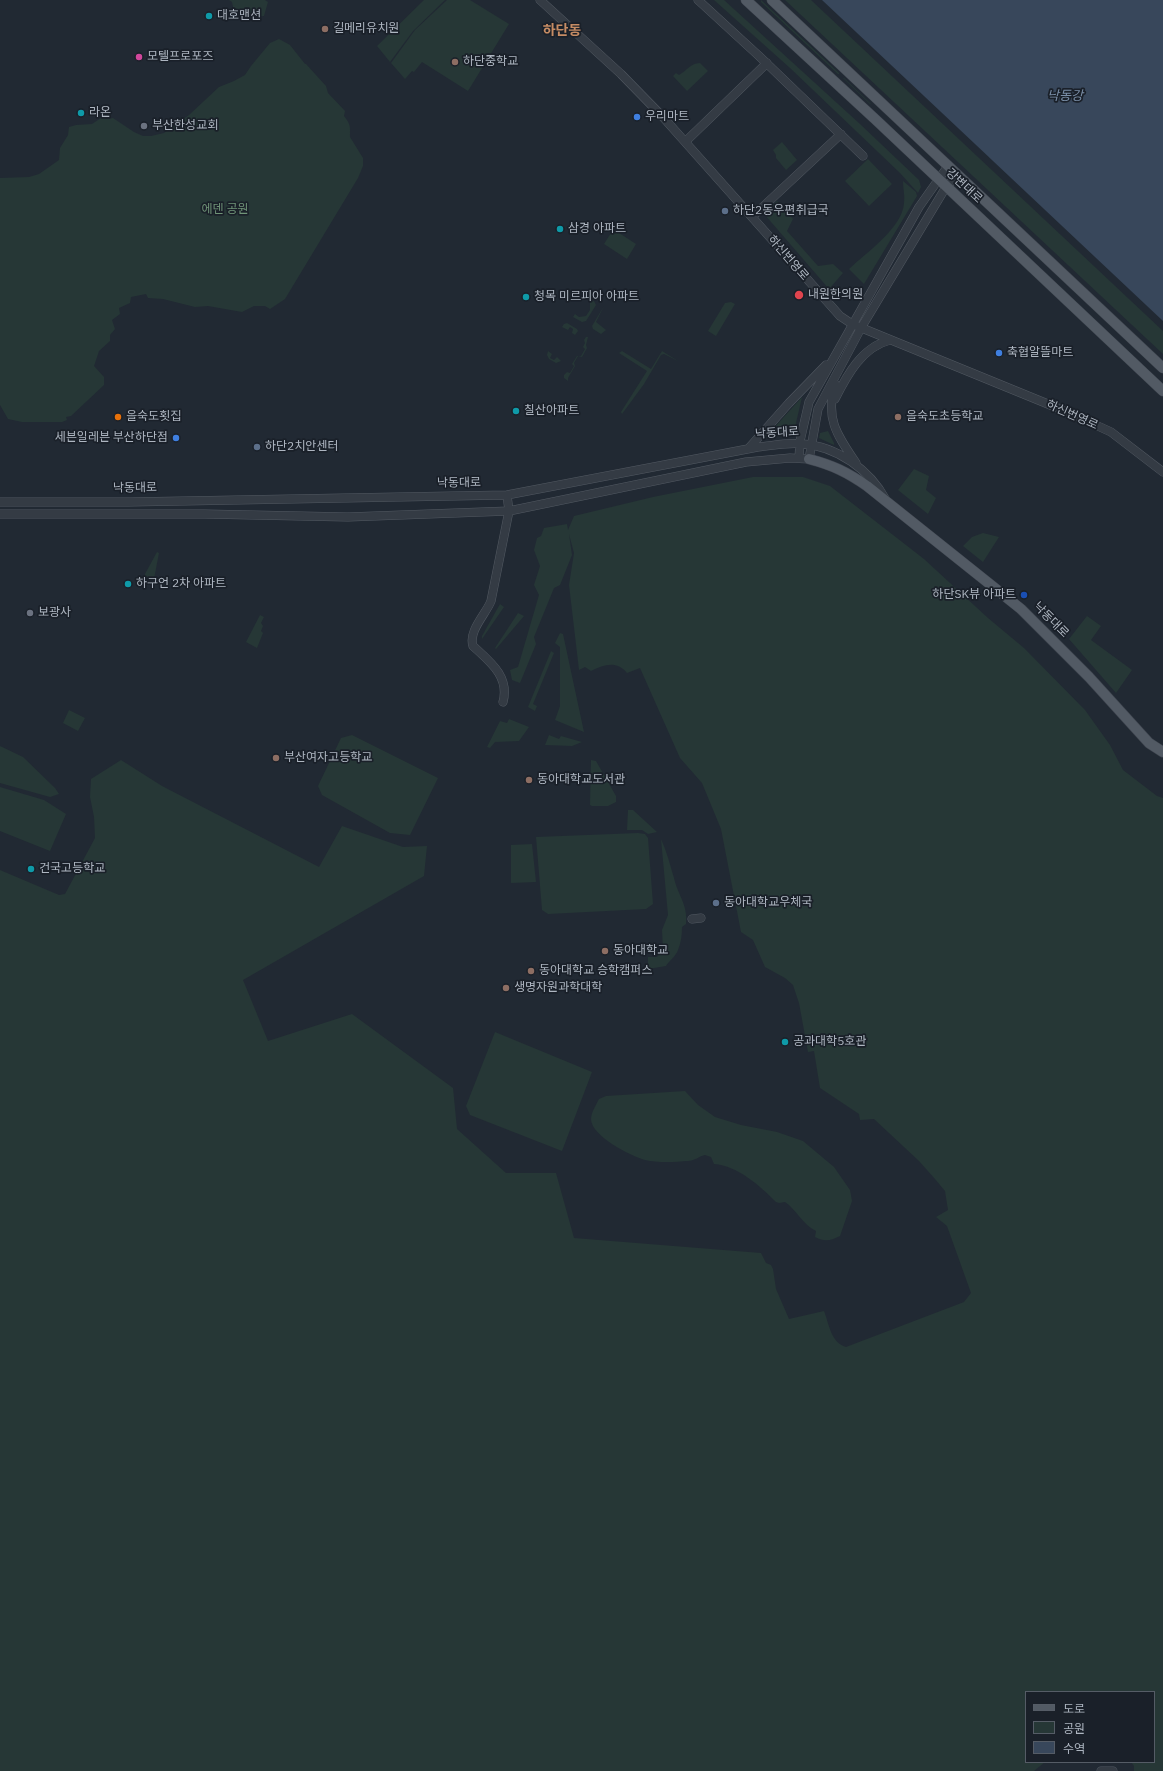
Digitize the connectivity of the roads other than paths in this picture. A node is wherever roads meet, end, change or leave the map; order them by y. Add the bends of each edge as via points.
1 (540, 0) edge
2 (698, 0) edge
3 (746, 0) edge
4 (772, 0) edge
5 (767, 63) junction
6 (840, 134) junction
7 (686, 142) junction
8 (863, 156) dead end
9 (948, 166) junction
10 (958, 175) junction
11 (938, 179) junction
12 (946, 187) junction
13 (752, 217) junction
14 (852, 324) junction
15 (861, 328) junction
16 (890, 340) junction
17 (833, 358) junction
18 (841, 366) junction
19 (1163, 368) edge
20 (1163, 391) edge
21 (832, 406) junction
22 (800, 443) junction
23 (811, 445) junction
24 (749, 448) junction
25 (804, 458) junction
26 (861, 469) junction
27 (1163, 472) edge
28 (507, 496) junction
29 (185, 500) junction
30 (0, 502) edge
31 (889, 505) junction
32 (509, 511) junction
33 (0, 514) edge
34 (184, 514) junction
35 (503, 702) dead end
36 (1163, 752) edge
37 (701, 918) dead end
38 (692, 919) dead end
39 (1101, 1771) edge
40 (1113, 1771) edge

1 - 7 street, 하신번영로 via 621,74
2 - 5 street
3 - 11 main road, 강변대로
4 - 9 main road, 강변대로
5 - 6 street
5 - 7 street
6 - 8 street
6 - 13 street
7 - 13 street, 하신번영로
9 - 10 main road, 강변대로
9 - 11 street
10 - 12 street
10 - 19 main road, 강변대로
11 - 12 main road, 강변대로
11 - 14 street via 919,207
12 - 15 street
12 - 20 main road, 강변대로
13 - 14 street, 하신번영로 via 831,307
14 - 15 street, 하신번영로
14 - 17 street
15 - 16 street, 하신번영로
15 - 18 street
16 - 21 street via 879,343 863,356 846,376
16 - 27 street, 하신번영로 via 1111,432
17 - 22 street via 809,402
17 - 24 street
18 - 21 street via 833,391
18 - 23 street via 818,409
21 - 26 street via 834,428 838,437
22 - 23 street, 낙동대로
22 - 24 street, 낙동대로
22 - 25 street
23 - 25 street
23 - 26 street, 낙동대로 via 840,455
24 - 28 street, 낙동대로
25 - 31 main road, 낙동대로 via 846,472
25 - 32 street, 낙동대로 via 746,462
26 - 31 street, 낙동대로 via 879,487
28 - 29 street, 낙동대로
28 - 32 street
29 - 30 street, 낙동대로
29 - 34 street
31 - 36 main road, 낙동대로 via 1021,609 1089,677 1149,743
32 - 34 street, 낙동대로 via 348,517
32 - 35 street via 491,600 472,641 473,646 500,672
33 - 34 street, 낙동대로
37 - 38 street
39 - 40 street

